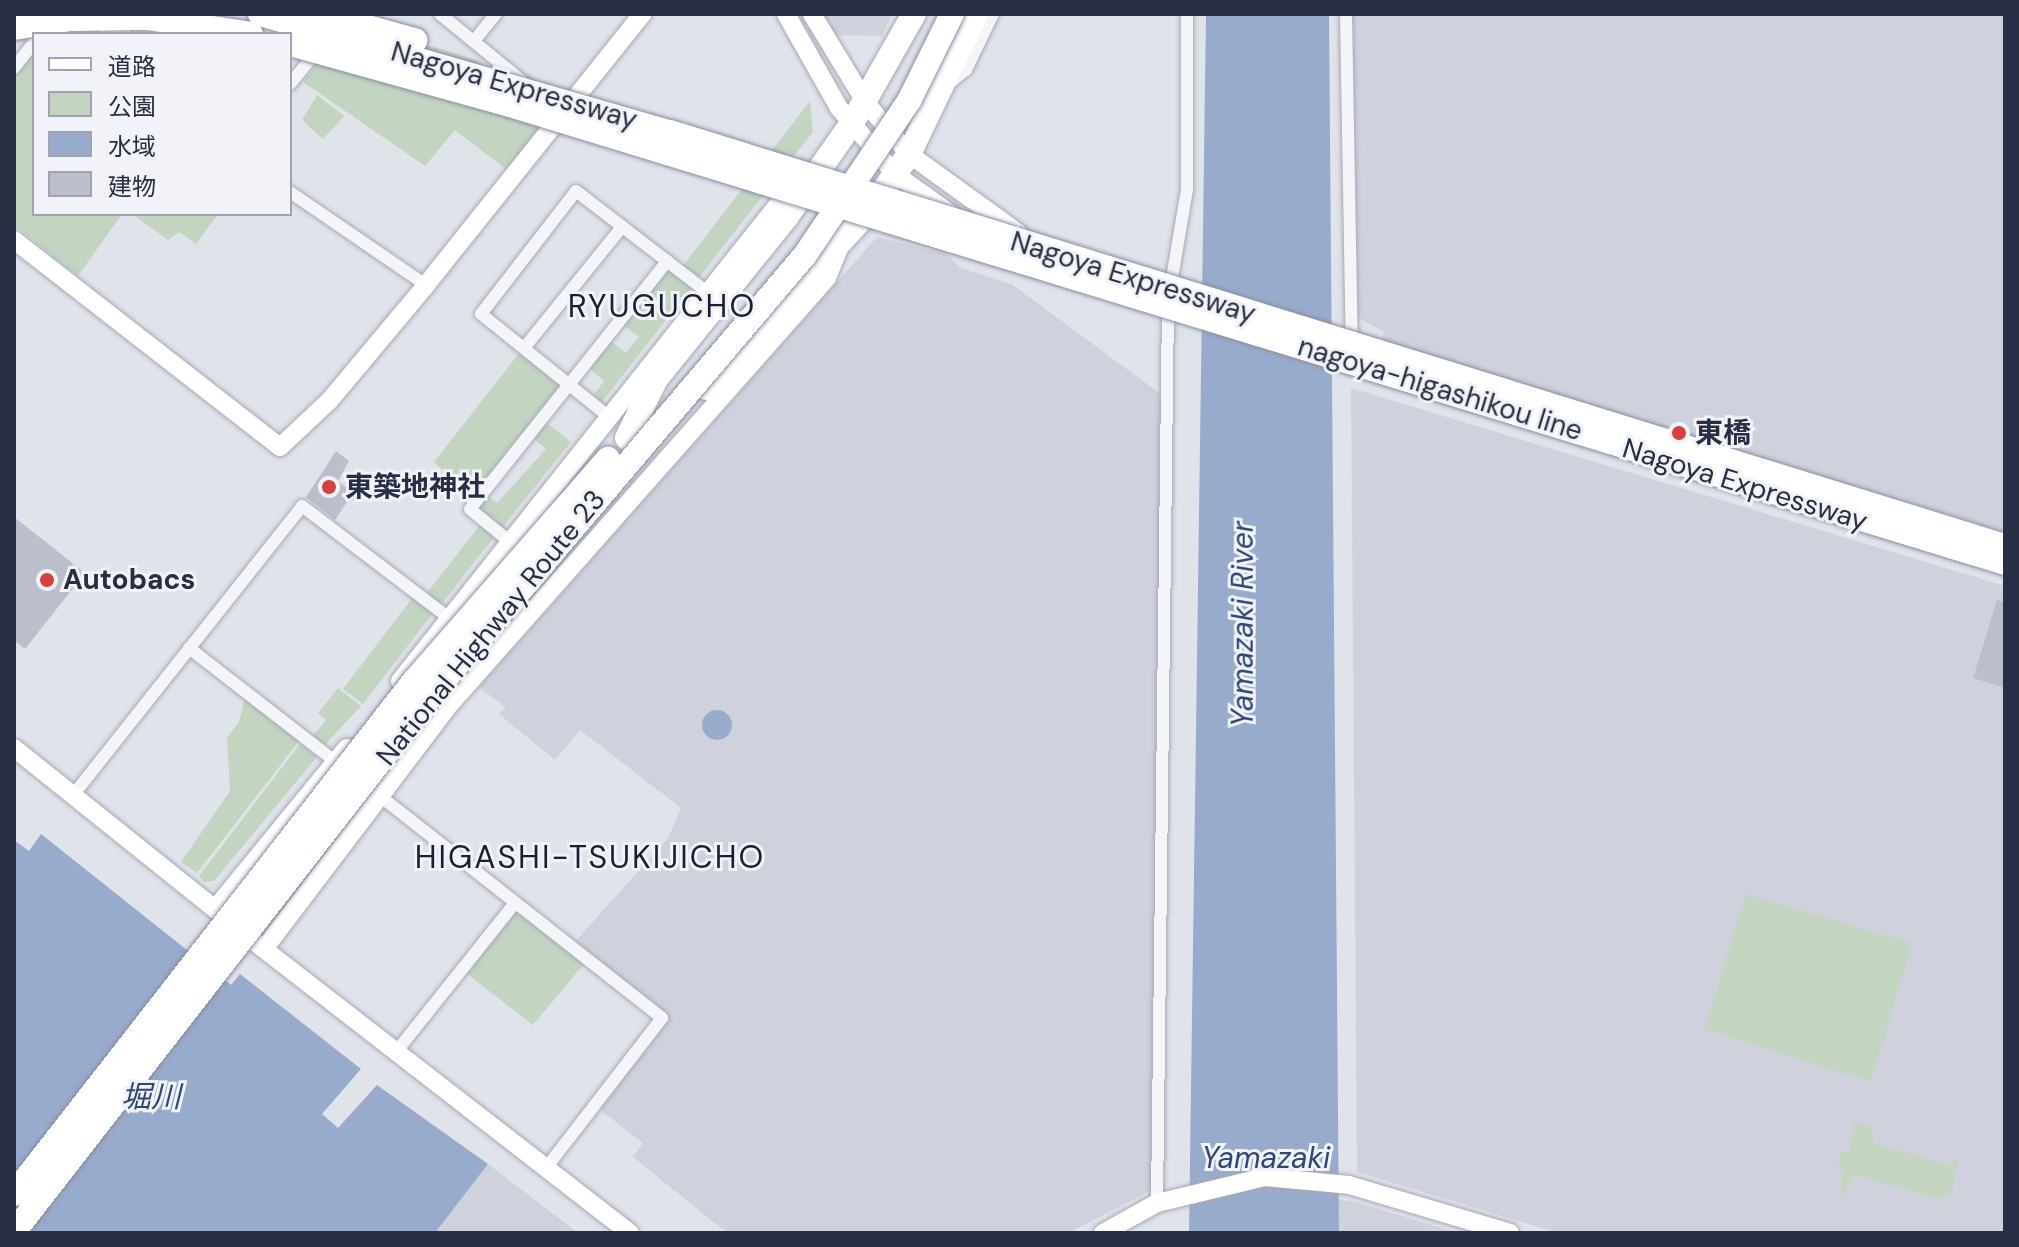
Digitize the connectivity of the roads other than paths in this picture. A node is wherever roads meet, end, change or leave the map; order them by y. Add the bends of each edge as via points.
1 (56, 14) edge
2 (260, 14) edge
3 (321, 14) edge
4 (347, 14) edge
5 (440, 14) edge
6 (496, 14) edge
7 (642, 14) edge
8 (786, 14) edge
9 (812, 14) edge
10 (905, 14) edge
11 (914, 14) edge
12 (934, 14) edge
13 (952, 14) edge
14 (976, 14) edge
15 (993, 14) edge
16 (1187, 14) edge
17 (1346, 14) edge
18 (14, 28) edge
19 (42, 32) edge
20 (238, 32) edge
21 (474, 41) junction
22 (32, 43) edge
23 (897, 43) junction
24 (292, 45) edge
25 (292, 61) edge
26 (14, 68) edge
27 (292, 82) edge
28 (943, 88) junction
29 (510, 105) junction
30 (859, 113) junction
31 (562, 114) junction
32 (670, 132) junction
33 (902, 164) junction
34 (807, 188) junction
35 (292, 193) edge
36 (622, 227) junction
37 (843, 239) junction
38 (14, 240) edge
39 (667, 261) junction
40 (426, 285) junction
41 (707, 292) junction
42 (1173, 300) junction
43 (524, 348) junction
44 (1345, 352) junction
45 (569, 385) junction
46 (608, 416) junction
47 (652, 432) junction
48 (627, 438) junction
49 (509, 541) junction
50 (2005, 546) edge
51 (2005, 554) edge
52 (2005, 565) edge
53 (449, 618) junction
54 (189, 648) junction
55 (14, 748) edge
56 (333, 766) junction
57 (74, 794) junction
58 (378, 799) junction
59 (515, 903) junction
60 (215, 909) junction
61 (264, 949) junction
62 (396, 1052) junction
63 (546, 1168) junction
64 (14, 1194) edge
65 (1157, 1203) junction
66 (14, 1232) edge
67 (630, 1233) edge
68 (1103, 1233) edge
69 (1510, 1233) edge

1 - 19 street
2 - 32 highway, Nagoya Expressway, bridge
3 - 32 highway, bridge via 651,113
4 - 27 street
5 - 21 street
6 - 21 street
7 - 31 street
8 - 30 street, nagoya-higashikou line
9 - 30 street, nagoya-higashikou line
10 - 23 street
11 - 23 highway
12 - 48 highway, National Highway Route 23, bridge via 845,174 736,315
13 - 47 highway, National Highway Route 23, bridge via 909,101 840,206
14 - 28 highway
15 - 28 street via 966,70
16 - 42 street via 1187,190
17 - 44 street
18 - 20 highway, bridge via 147,18
21 - 31 street
22 - 26 street
23 - 30 highway
24 - 29 highway, Nagoya Expressway, bridge
25 - 29 highway via 485,109
28 - 33 highway
29 - 52 highway, Nagoya Expressway, bridge
30 - 33 street, nagoya-higashikou line
30 - 34 highway
31 - 40 street
32 - 50 highway, Nagoya Expressway, bridge
33 - 37 highway
33 - 42 street, nagoya-higashikou line via 1062,259
34 - 41 street via 776,207
34 - 48 highway via 656,379
35 - 40 street
36 - 39 street
36 - 43 street
36 - 43 street via 576,191 481,314
37 - 47 highway via 683,414
37 - 58 street via 827,278 451,703
38 - 40 street via 280,447 330,400
39 - 41 street
39 - 45 street
41 - 46 street
42 - 44 street, nagoya-higashikou line, bridge
42 - 65 street
43 - 45 street
44 - 51 street, nagoya-higashikou line
44 - 52 street, nagoya-higashikou line
45 - 46 street
45 - 49 street via 470,509
46 - 49 street
47 - 66 highway, National Highway Route 23, bridge via 434,692
48 - 64 highway, National Highway Route 23, bridge via 414,681
49 - 53 street
53 - 54 street via 302,506
53 - 56 street
54 - 56 street
54 - 57 street
55 - 57 street
56 - 58 street
56 - 60 street
57 - 60 street
58 - 59 street
58 - 61 street
59 - 62 street
59 - 63 street via 662,1018
60 - 61 street
61 - 62 street
62 - 63 street
63 - 67 street
65 - 68 street
65 - 69 street via 1265,1177 1349,1185

